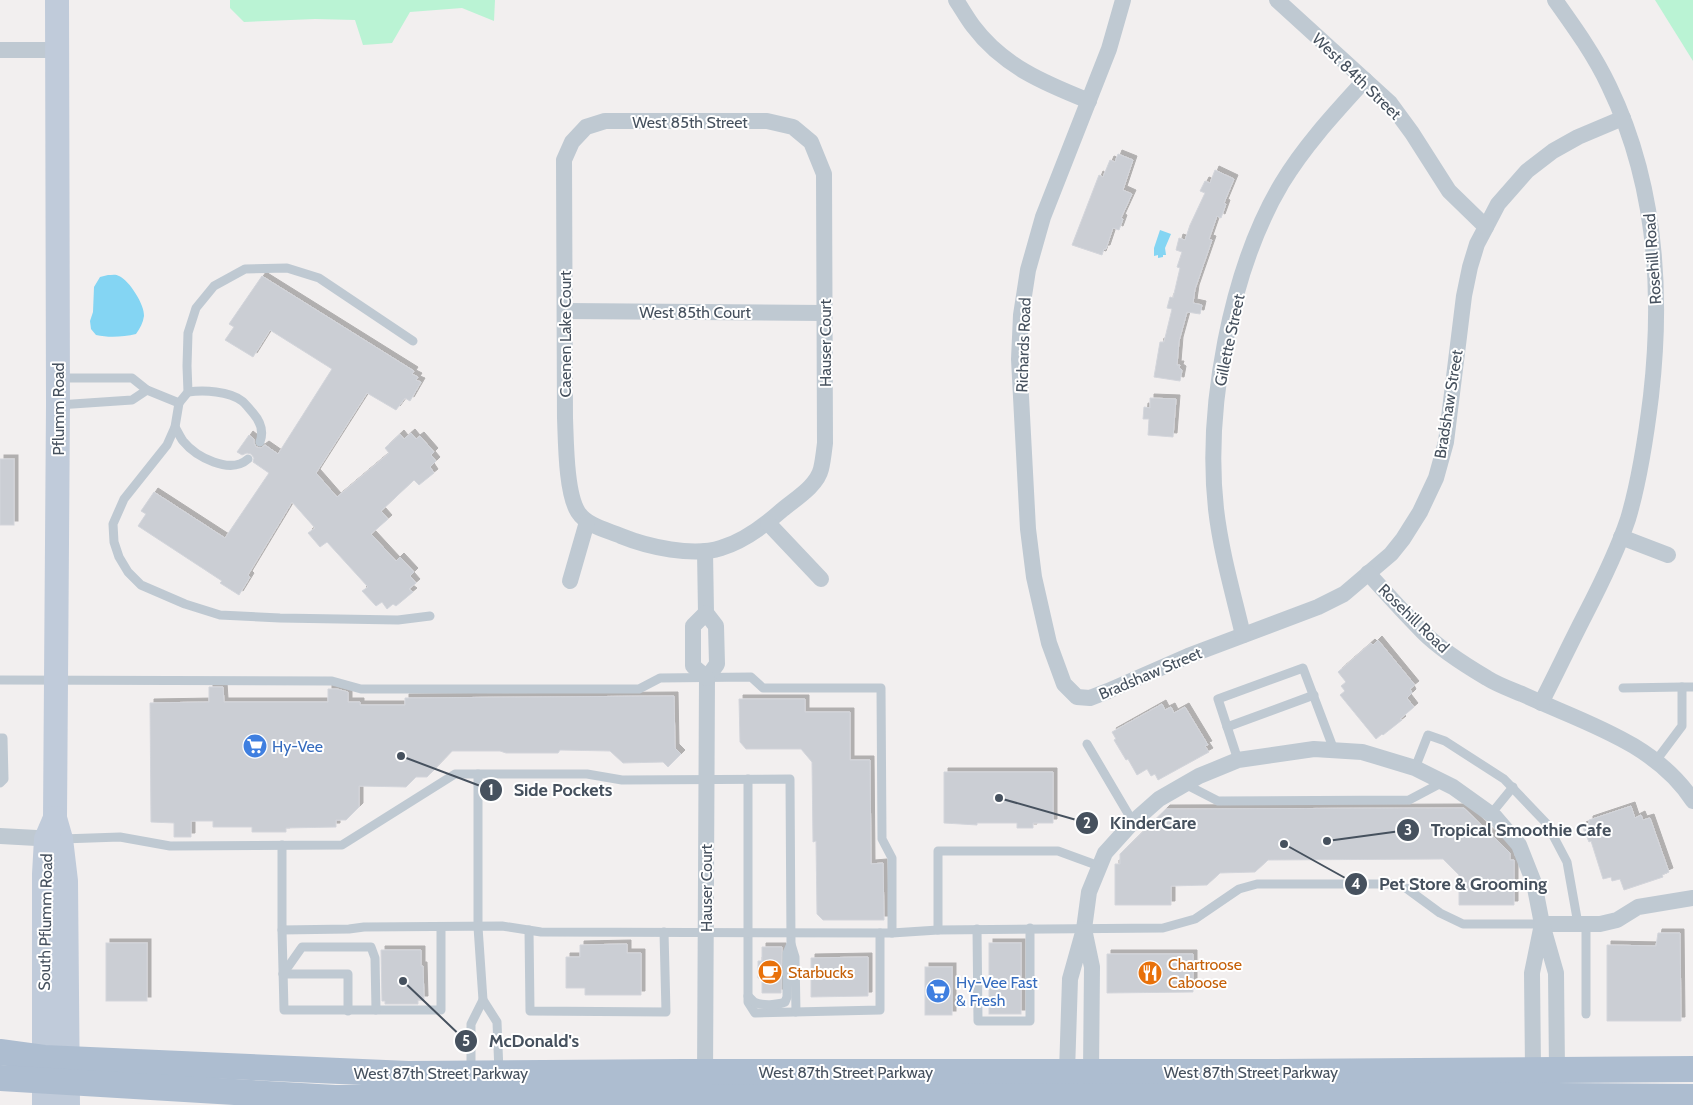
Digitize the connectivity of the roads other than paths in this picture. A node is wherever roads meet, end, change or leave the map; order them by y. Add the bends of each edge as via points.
1 (57, 0) edge
2 (956, 0) edge
3 (1123, 0) edge
4 (1277, 0) edge
5 (1556, 0) edge
6 (0, 50) edge
7 (58, 50) junction
8 (1365, 80) junction
9 (1089, 101) junction
10 (1623, 118) junction
11 (572, 142) joint
12 (811, 142) joint
13 (1486, 227) junction
14 (565, 311) junction
15 (825, 313) junction
16 (413, 341) dead end
17 (58, 378) junction
18 (147, 390) junction
19 (188, 392) junction
20 (179, 403) junction
21 (58, 405) junction
22 (175, 427) junction
23 (260, 442) dead end
24 (248, 459) dead end
25 (587, 522) junction
26 (768, 523) junction
27 (1621, 537) junction
28 (705, 551) junction
29 (1668, 555) dead end
30 (1368, 573) junction
31 (821, 579) dead end
32 (570, 581) dead end
33 (706, 612) junction
34 (430, 616) dead end
35 (1243, 635) junction
36 (707, 678) junction
37 (0, 680) edge
38 (56, 680) junction
39 (1682, 687) junction
40 (1693, 687) edge
41 (1623, 688) dead end
42 (1314, 695) junction
43 (1077, 697) joint
44 (1541, 703) junction
45 (1228, 728) junction
46 (0, 738) edge
47 (1087, 744) dead end
48 (1334, 750) junction
49 (1238, 760) junction
50 (1655, 762) junction
51 (1415, 768) junction
52 (478, 774) junction
53 (706, 779) junction
54 (748, 779) junction
55 (1443, 782) junction
56 (0, 783) edge
57 (1185, 784) junction
58 (1513, 788) junction
59 (1688, 788) edge
60 (1693, 801) edge
61 (1491, 814) junction
62 (1133, 822) junction
63 (54, 832) junction
64 (0, 836) edge
65 (282, 845) junction
66 (1099, 866) junction
67 (1693, 898) edge
68 (1542, 924) junction
69 (1582, 924) junction
70 (441, 927) junction
71 (478, 927) junction
72 (1030, 928) junction
73 (977, 929) junction
74 (1084, 929) junction
75 (282, 930) junction
76 (529, 930) junction
77 (938, 930) junction
78 (664, 932) junction
79 (706, 932) junction
80 (749, 932) junction
81 (791, 932) junction
82 (880, 933) junction
83 (892, 933) junction
84 (791, 944) junction
85 (283, 974) junction
86 (748, 995) junction
87 (483, 1000) junction
88 (376, 1010) junction
89 (348, 1011) junction
90 (796, 1012) junction
91 (1586, 1014) dead end
92 (0, 1052) edge
93 (1693, 1069) edge
94 (1545, 1070) junction
95 (705, 1072) junction
96 (1079, 1072) junction
97 (471, 1074) junction
98 (500, 1074) junction
99 (0, 1078) edge
100 (56, 1082) edge
101 (1276, 1091) edge
102 (1446, 1095) junction
103 (938, 1097) junction
104 (1693, 1097) edge
105 (705, 1098) junction
106 (252, 1099) edge
107 (835, 1101) edge
108 (1531, 1101) edge
109 (1558, 1101) edge
110 (484, 1102) edge

1 - 7 main road, Pflumm Road
2 - 9 street via 990,47 1015,67
3 - 9 street, Richards Road
4 - 8 street, West 84th Street
5 - 10 street, Rosehill Road via 1584,40
6 - 7 street
7 - 17 main road, Pflumm Road
8 - 13 street, West 84th Street via 1390,103 1448,191
8 - 35 street, Gillette Street via 1305,147 1282,184 1261,224 1230,321 1221,367 1213,464 1225,562
9 - 43 street, Richards Road via 1042,217 1030,261 1021,315 1019,359 1028,528 1034,577 1049,642 1064,684
10 - 13 street, Bradshaw Street via 1578,137 1527,171 1498,204
10 - 27 street, Rosehill Road via 1644,180 1657,289 1654,367 1646,431
11 - 12 street, West 85th Street via 586,127 605,121 767,121 793,127
11 - 14 street, Caenen Lake Court via 564,160
12 - 15 street, Hauser Court via 824,174
13 - 30 street, Bradshaw Street via 1476,244 1464,296 1446,442 1436,478 1404,539
14 - 15 street, West 85th Court
14 - 25 street, Caenen Lake Court via 567,455 572,497 578,512
15 - 26 street, Hauser Court via 825,443 821,471 814,482
16 - 19 lane via 319,278 287,268 245,269 214,286 196,308 188,333
17 - 18 lane via 132,378
17 - 21 main road, Pflumm Road
18 - 20 lane
18 - 21 lane via 132,400
19 - 20 lane
19 - 23 lane via 220,393 242,401 260,421
20 - 22 lane
21 - 38 main road, Pflumm Road
22 - 24 lane via 183,441 214,463 232,466
22 - 34 lane via 167,445 124,499 114,524 114,542 119,557 141,585 220,615 398,620
25 - 28 street via 641,544
25 - 32 street
26 - 28 street, Hauser Court via 722,548
26 - 31 street
27 - 29 street
27 - 44 street, Rosehill Road
28 - 33 street, Hauser Court
30 - 35 street, Bradshaw Street via 1344,594 1318,607
30 - 44 street, Rosehill Road via 1424,633 1455,658 1490,680
33 - 36 street, Hauser Court via 716,626 717,664
33 - 36 street via 693,626 693,666
35 - 43 street, Bradshaw Street via 1090,698
36 - 38 lane via 660,678 639,688 620,689 361,689 332,681
36 - 53 street, Hauser Court
36 - 83 lane via 751,678 763,688 881,688 882,839 892,858
37 - 38 lane
38 - 63 main road, Pflumm Road
39 - 40 lane
39 - 41 lane
39 - 50 lane via 1682,726
42 - 45 lane
42 - 45 lane via 1304,668 1218,699
42 - 48 lane
44 - 50 street, Rosehill Road via 1621,738
45 - 49 lane
46 - 56 lane via 3,738 4,779
47 - 62 lane
48 - 49 street via 1314,748
48 - 51 street via 1362,752
49 - 57 street
50 - 59 street, Rosehill Road
51 - 55 street
51 - 58 lane via 1428,735 1445,741
52 - 53 lane via 587,774 622,780
52 - 65 lane via 455,774 342,845
52 - 71 lane
53 - 54 lane
53 - 79 street, Hauser Court
54 - 80 lane
54 - 81 lane via 790,779
55 - 57 lane via 1409,800 1218,801
55 - 61 street
57 - 62 street
58 - 61 lane
58 - 69 lane via 1547,824 1567,862
59 - 60 street, Rosehill Road
61 - 68 street via 1519,845 1534,883
62 - 66 street via 1105,853
63 - 64 street
63 - 65 lane via 120,836 170,846
63 - 100 main road, South Pflumm Road via 66,881
65 - 75 lane
66 - 74 street via 1089,892
66 - 77 lane via 1058,851 938,851
67 - 69 street via 1638,907 1617,920 1600,924
68 - 69 street
68 - 74 lane via 1463,924 1440,913 1406,888 1391,884 1263,884 1239,889 1195,919 1163,928
68 - 94 street via 1532,973
68 - 94 street via 1556,973
69 - 91 lane
70 - 71 lane
70 - 75 lane
70 - 88 lane via 441,1010
71 - 76 lane
71 - 87 lane
72 - 73 lane
72 - 73 lane via 1030,1021 978,1021
72 - 74 lane
73 - 77 lane
74 - 96 street via 1092,967
74 - 96 street via 1070,979
75 - 85 lane
76 - 78 lane
76 - 78 lane via 530,1011 666,1012
77 - 83 lane
78 - 79 lane
79 - 80 lane
79 - 95 street, Hauser Court
80 - 81 lane
80 - 86 lane
81 - 82 lane
81 - 84 lane
82 - 83 lane
82 - 90 lane via 880,1010
84 - 86 lane via 787,953 785,1002 760,1004
84 - 90 lane via 795,957
85 - 88 lane via 302,946 371,947 375,958
85 - 89 lane via 284,1010
85 - 89 lane via 348,974
86 - 90 lane via 748,1002 756,1013
87 - 97 lane via 471,1024
87 - 98 lane via 496,1022
88 - 89 lane
92 - 100 main road, West 87th Street Parkway
93 - 94 main road, West 87th Street Parkway
94 - 101 main road, West 87th Street Parkway
94 - 102 main road via 1539,1081 1474,1085
95 - 96 main road, West 87th Street Parkway
95 - 98 main road, West 87th Street Parkway
95 - 105 street, Hauser Court
96 - 101 main road, West 87th Street Parkway
96 - 103 main road via 1078,1081 1063,1087 950,1087
97 - 98 main road, West 87th Street Parkway
97 - 100 main road, West 87th Street Parkway via 339,1072
99 - 100 main road, West 87th Street Parkway
100 - 106 main road, West 87th Street Parkway
101 - 102 main road, West 87th Street Parkway
101 - 103 main road, West 87th Street Parkway
102 - 108 main road, West 87th Street Parkway
103 - 107 main road, West 87th Street Parkway
104 - 109 main road, West 87th Street Parkway
105 - 107 main road, West 87th Street Parkway
105 - 110 main road, West 87th Street Parkway
106 - 110 main road, West 87th Street Parkway
108 - 109 main road, West 87th Street Parkway

